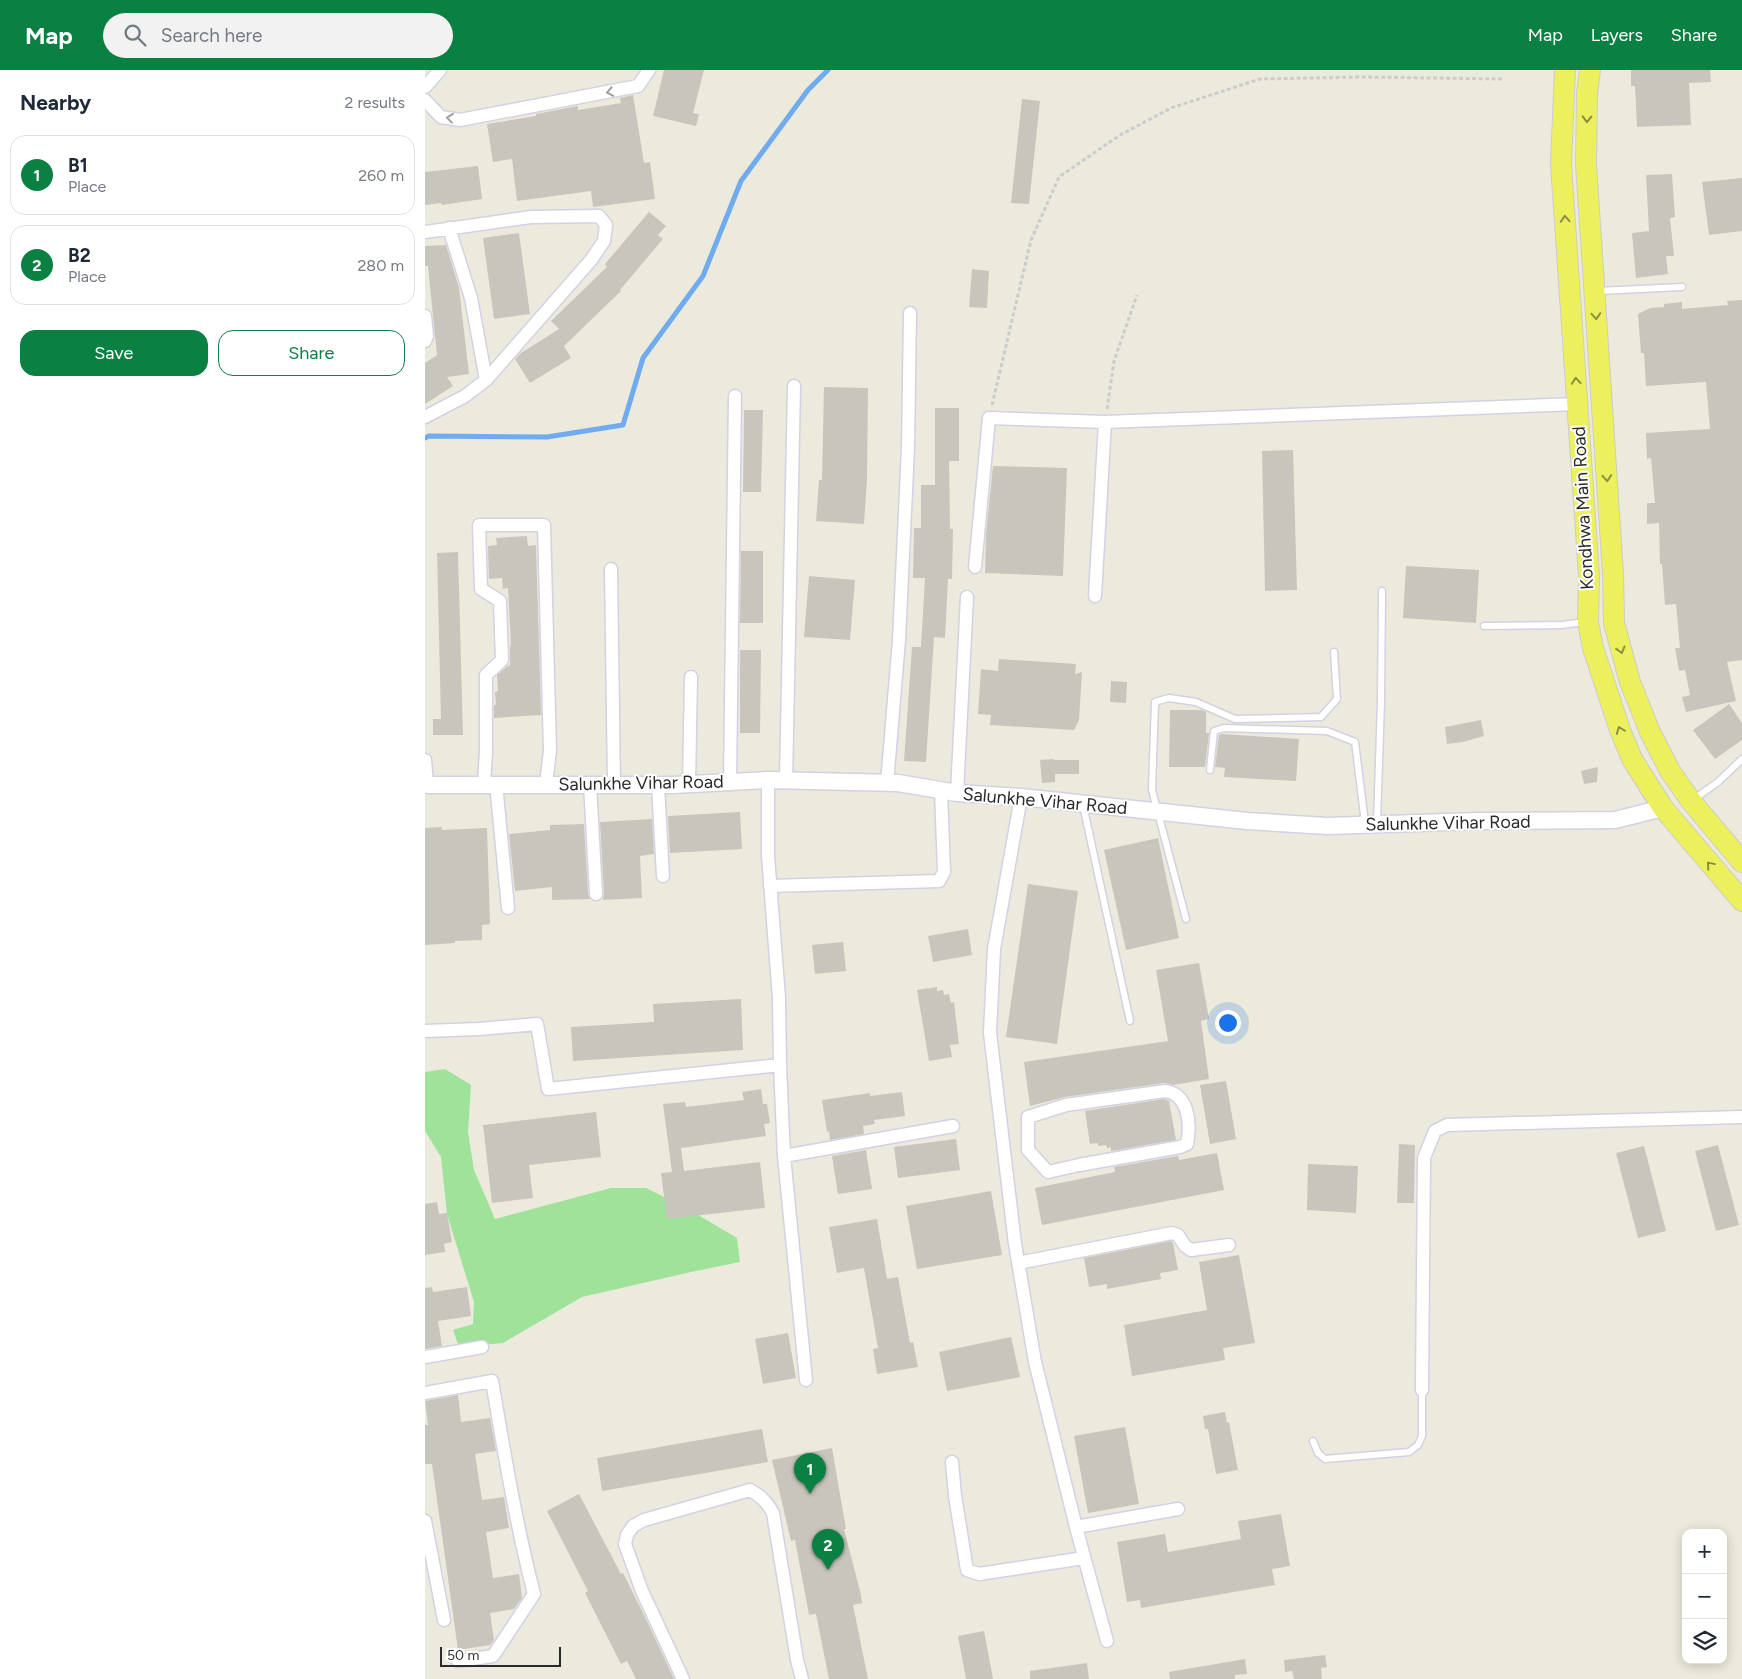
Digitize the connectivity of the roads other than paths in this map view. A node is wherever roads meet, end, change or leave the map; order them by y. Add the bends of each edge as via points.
1 (439, 70) edge
2 (649, 70) edge
3 (1565, 70) edge
4 (1590, 70) edge
5 (425, 87) edge
6 (425, 100) edge
7 (449, 228) junction
8 (425, 232) edge
9 (1682, 287) dead end
10 (1594, 292) junction
11 (910, 313) dead end
12 (425, 316) edge
13 (425, 341) edge
14 (486, 380) junction
15 (794, 386) dead end
16 (735, 396) dead end
17 (1577, 404) junction
18 (425, 417) edge
19 (1105, 422) junction
20 (975, 568) dead end
21 (611, 569) dead end
22 (1382, 591) dead end
23 (1095, 596) dead end
24 (967, 598) dead end
25 (1613, 602) junction
26 (1588, 613) junction
27 (1484, 626) dead end
28 (1334, 652) dead end
29 (691, 677) dead end
30 (1742, 759) edge
31 (425, 760) edge
32 (1210, 770) dead end
33 (768, 780) junction
34 (786, 781) junction
35 (731, 782) junction
36 (887, 783) junction
37 (490, 784) junction
38 (546, 784) junction
39 (590, 784) junction
40 (689, 784) junction
41 (426, 785) edge
42 (614, 785) junction
43 (659, 785) junction
44 (941, 790) junction
45 (957, 793) junction
46 (1021, 797) junction
47 (1691, 801) junction
48 (1082, 804) junction
49 (1663, 808) junction
50 (1158, 812) junction
51 (1371, 824) junction
52 (1742, 862) edge
53 (663, 876) dead end
54 (770, 886) junction
55 (596, 894) dead end
56 (1742, 902) edge
57 (508, 908) dead end
58 (1186, 919) dead end
59 (1130, 1021) dead end
60 (425, 1030) edge
61 (780, 1065) junction
62 (1742, 1117) edge
63 (953, 1126) dead end
64 (1028, 1150) junction
65 (784, 1156) junction
66 (1005, 1156) junction
67 (1229, 1245) dead end
68 (1018, 1263) junction
69 (481, 1347) dead end
70 (425, 1357) edge
71 (806, 1380) dead end
72 (1422, 1390) joint
73 (425, 1393) edge
74 (1313, 1441) dead end
75 (952, 1462) dead end
76 (1179, 1509) dead end
77 (425, 1521) edge
78 (1076, 1527) junction
79 (1084, 1558) junction
80 (444, 1620) dead end
81 (1107, 1641) dead end
82 (458, 1661) dead end
83 (683, 1679) edge
84 (802, 1679) edge

1 - 5 street
2 -> 6 street via 639,86 460,120 441,118
17 -> 3 main road, Kondhwa Main Road via 1561,164
4 -> 10 main road, Kondhwa Main Road via 1586,164
7 - 8 street
7 - 14 street via 471,298
7 - 14 street via 531,217 599,216 606,225 604,241 591,260
9 - 10 lane
10 -> 25 main road, Kondhwa Main Road
11 - 36 street via 899,640
12 - 13 street
14 - 18 street via 465,396
15 - 34 street
16 - 35 street
17 - 19 street
17 - 26 main road, Kondhwa Main Road via 1589,576
19 - 20 street via 989,418
19 - 23 street
21 - 42 street
22 - 51 lane via 1381,701
24 - 45 street
25 - 26 main road
25 -> 47 main road, Kondhwa Main Road via 1614,623 1630,682 1650,732
26 - 27 lane via 1561,625
49 -> 26 main road, Kondhwa Main Road via 1633,759 1620,730 1593,648
28 - 50 lane via 1337,698 1321,717 1235,719 1196,702 1169,698 1155,702 1151,790
29 - 40 street
30 - 47 lane
31 - 41 street
32 - 51 lane via 1214,731 1224,728 1327,731 1355,742
33 - 34 street, Salunkhe Vihar Road
33 - 35 street, Salunkhe Vihar Road
33 - 54 street
34 - 36 street, Salunkhe Vihar Road
35 - 40 street, Salunkhe Vihar Road
36 - 44 street, Salunkhe Vihar Road
37 - 38 street, Salunkhe Vihar Road
37 - 38 street via 486,751 486,676 502,660 500,601 481,589 479,525 544,526 550,751
37 - 41 street, Salunkhe Vihar Road
37 - 57 street
38 - 39 street, Salunkhe Vihar Road
39 - 42 street, Salunkhe Vihar Road
39 - 55 street
40 - 43 street, Salunkhe Vihar Road
42 - 43 street, Salunkhe Vihar Road
43 - 53 street
44 - 45 street, Salunkhe Vihar Road
44 - 54 street via 944,872 939,880
45 - 46 street, Salunkhe Vihar Road
46 - 48 street, Salunkhe Vihar Road
46 - 66 street via 994,949 990,1033
47 - 52 main road, Kondhwa Main Road
48 - 50 street, Salunkhe Vihar Road
48 - 59 lane
49 - 51 street, Salunkhe Vihar Road via 1615,820
56 -> 49 main road, Kondhwa Main Road
50 - 51 street, Salunkhe Vihar Road via 1247,821
50 - 58 lane
54 - 61 street via 779,998
60 - 61 street via 537,1024 548,1089
61 - 65 street
62 - 72 street via 1447,1125 1435,1131 1424,1158
63 - 65 street
64 - 64 street via 1048,1172 1180,1147 1187,1144 1187,1112 1181,1098 1174,1092 1165,1091 1066,1105 1028,1117
64 - 66 street
65 - 71 street
66 - 68 street
67 - 68 street via 1191,1250 1178,1234 1172,1233
68 - 78 street via 1035,1362
69 - 70 street
72 - 74 lane via 1422,1436 1419,1445 1409,1452 1325,1459
73 - 82 street via 492,1381 509,1485 534,1594 493,1656
75 - 79 street via 967,1570 979,1574
76 - 78 street
77 - 80 street
78 - 79 street
79 - 81 street
83 - 84 street via 642,1591 625,1544 627,1535 633,1526 644,1520 750,1490 760,1495 773,1513

